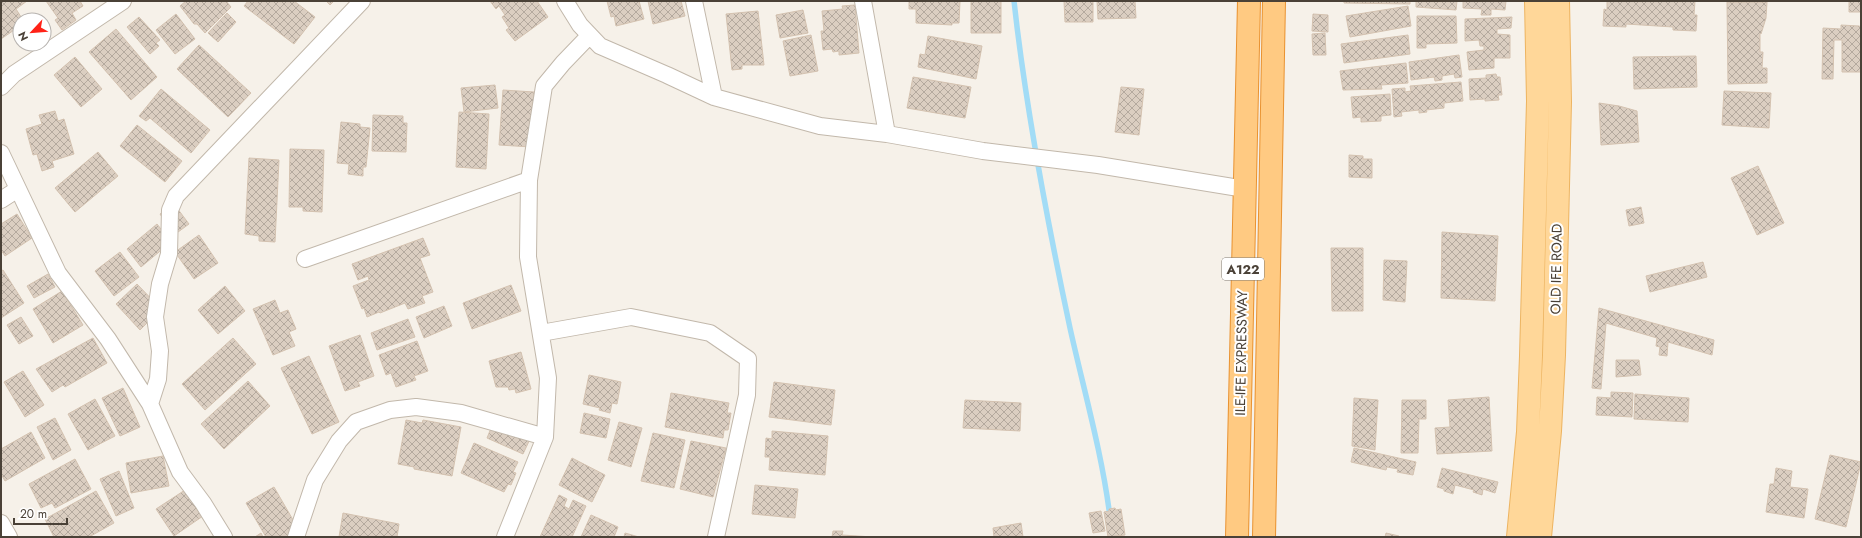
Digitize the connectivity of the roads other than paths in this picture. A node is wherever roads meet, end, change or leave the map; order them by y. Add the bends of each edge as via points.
1 (123, 1) edge
2 (362, 1) edge
3 (565, 1) edge
4 (694, 1) edge
5 (863, 1) edge
6 (1249, 1) edge
7 (1274, 1) edge
8 (1536, 1) edge
9 (1558, 1) edge
10 (589, 36) junction
11 (1, 87) edge
12 (714, 97) junction
13 (1538, 101) junction
14 (1560, 102) junction
15 (887, 134) junction
16 (1, 153) edge
17 (529, 180) junction
18 (18, 189) junction
19 (1245, 189) junction
20 (1, 200) edge
21 (305, 259) dead end
22 (541, 333) junction
23 (150, 404) junction
24 (545, 437) junction
25 (224, 537) edge
26 (296, 537) edge
27 (505, 537) edge
28 (716, 537) edge
29 (1238, 537) edge
30 (1264, 537) edge
31 (1518, 537) edge
32 (1540, 537) edge

1 - 11 street via 14,74
2 - 23 street via 176,196 170,210 169,254 160,284 155,317 160,351 158,379
3 - 10 street
4 - 12 street
5 - 15 street
6 - 19 highway, ILE-IFE EXPRESSWAY / A122
7 - 30 highway, ILE-IFE EXPRESSWAY / A122
8 - 13 main road, OLD IFE ROAD
9 - 14 main road, OLD IFE ROAD
10 - 12 street via 600,46
10 - 17 street via 544,86
12 - 15 street via 820,126
13 - 14 main road
13 - 31 main road, OLD IFE ROAD via 1532,356
14 - 32 main road, OLD IFE ROAD via 1554,355
15 - 19 street via 983,151 1098,165
16 - 18 street
17 - 21 street
17 - 22 street via 528,258
18 - 20 street
18 - 23 street via 58,273 108,339
19 - 29 highway, ILE-IFE EXPRESSWAY / A122
22 - 24 street via 548,378
22 - 28 street via 631,317 710,333 748,360 747,395
23 - 25 street via 180,472
24 - 26 street via 461,412 416,407 390,410 356,422 339,441 315,480
24 - 27 street

